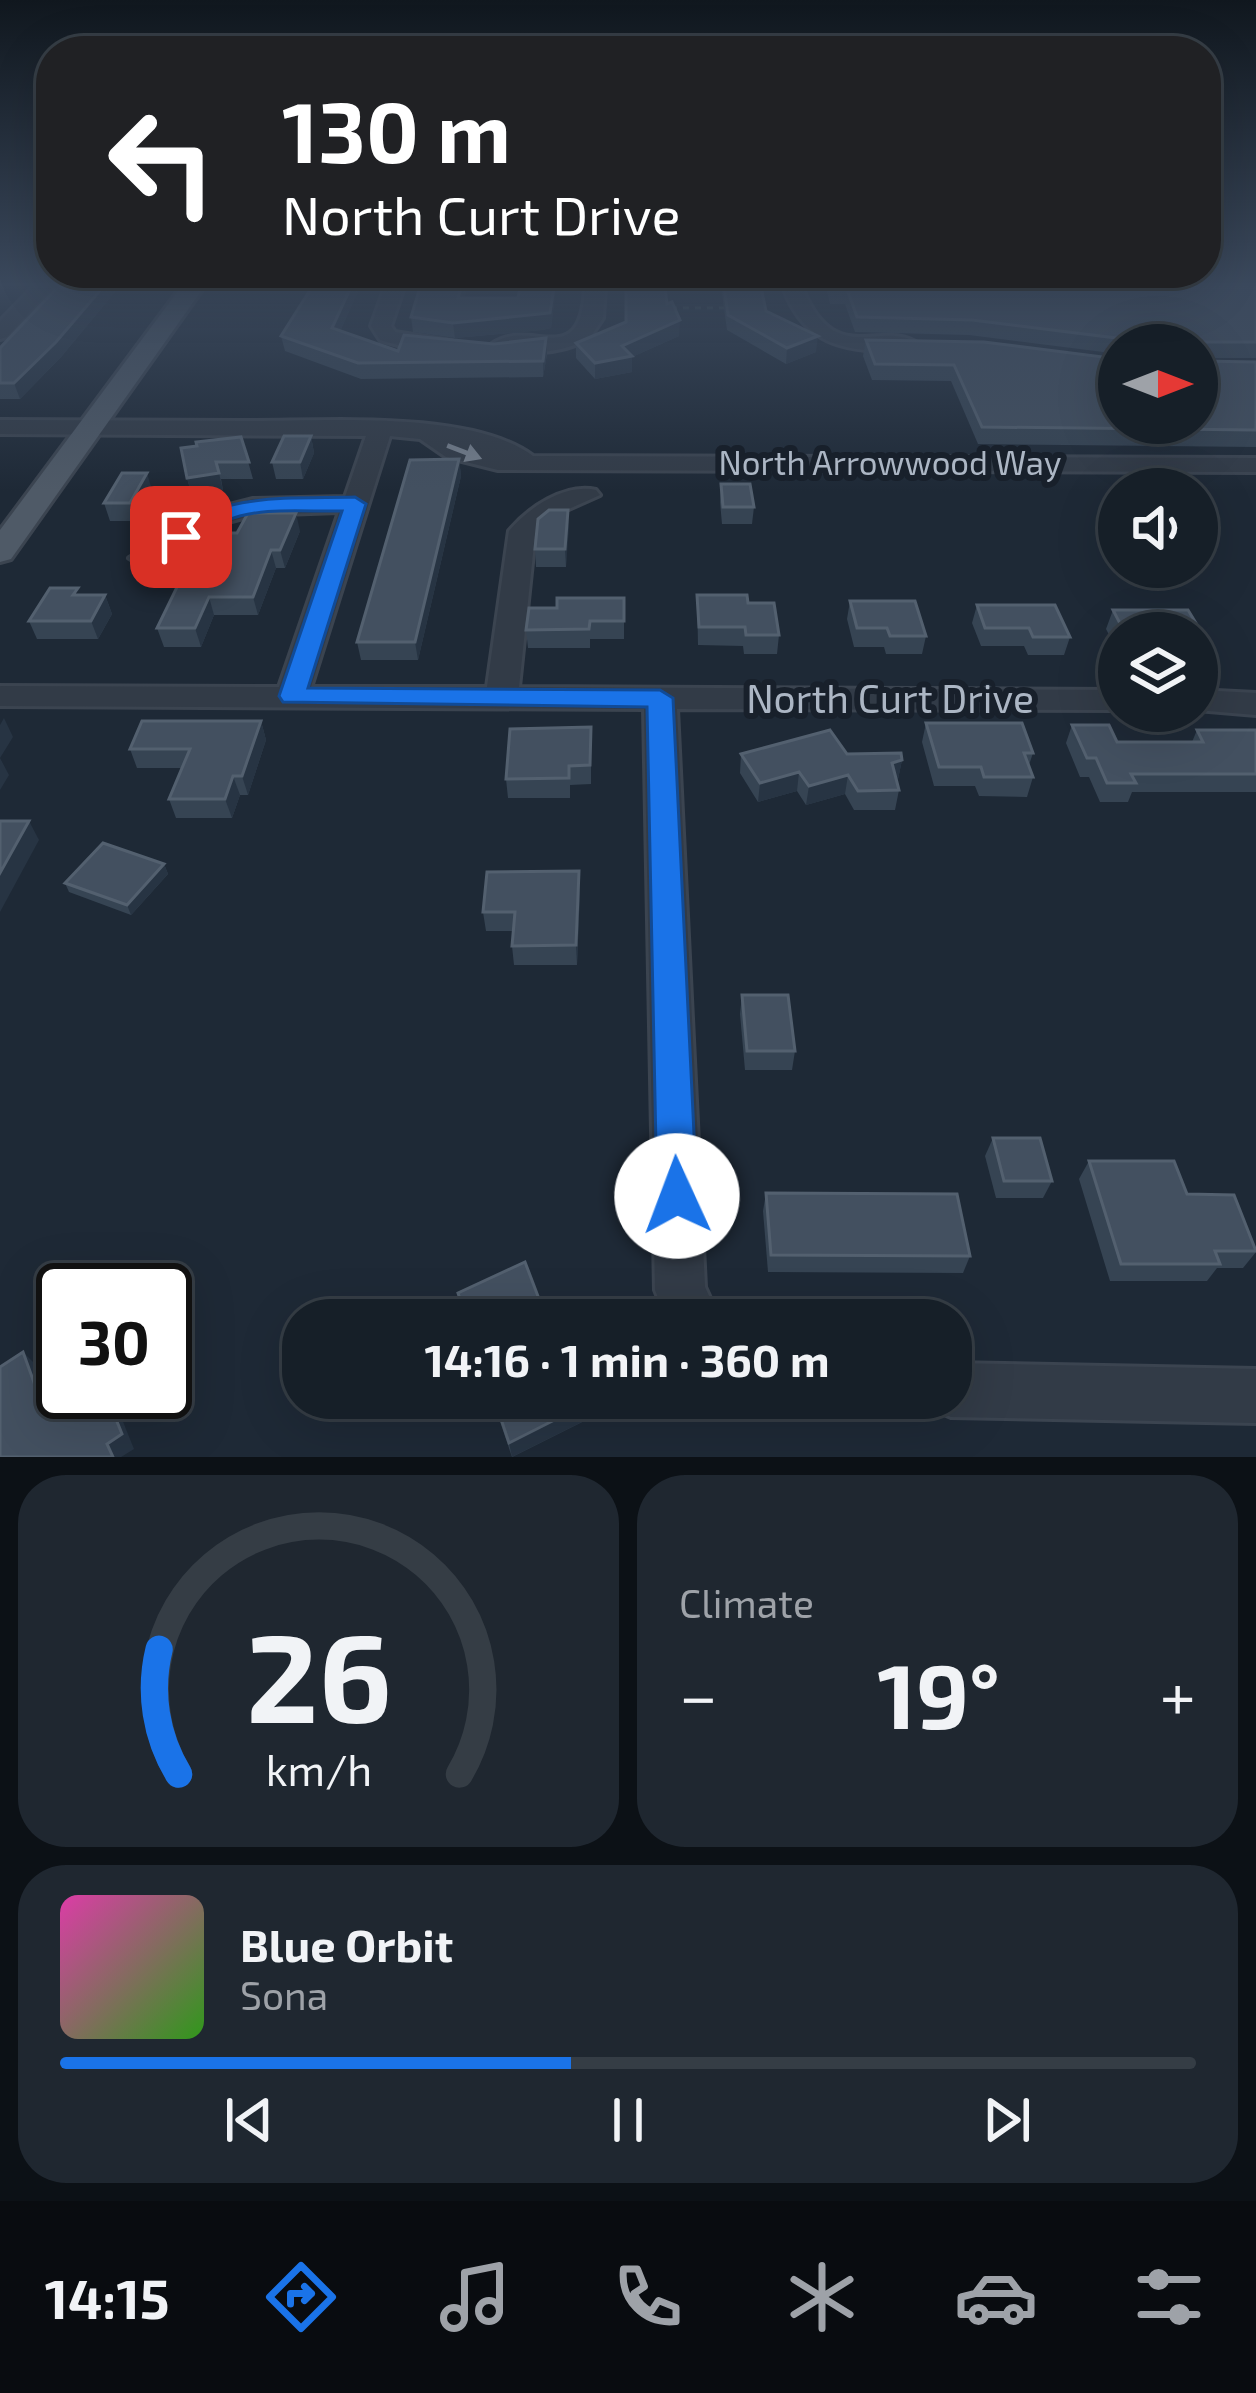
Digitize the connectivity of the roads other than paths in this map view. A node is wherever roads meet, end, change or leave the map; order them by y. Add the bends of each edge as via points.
1 (143, 355) edge
2 (0, 428) edge
3 (90, 428) junction
4 (380, 429) junction
5 (1256, 465) edge
6 (586, 495) dead end
7 (355, 504) junction
8 (0, 552) edge
9 (143, 558) dead end
10 (0, 696) edge
11 (292, 696) junction
12 (502, 698) junction
13 (660, 698) junction
14 (1098, 700) edge
15 (1218, 701) edge
16 (1256, 704) edge
17 (684, 1299) edge
18 (972, 1390) edge
19 (1256, 1396) edge

1 - 3 main road
2 - 3 street, North Arrowwood Way
3 - 4 street, North Arrowwood Way
3 - 8 main road
4 - 5 street, North Arrowwood Way via 473,437 524,461
4 - 7 street
6 - 12 street via 553,506 522,531
7 - 9 street via 253,507 219,516
7 - 11 street
10 - 11 street, North Curt Drive
11 - 12 street, North Curt Drive
12 - 13 street, North Curt Drive
13 - 14 street, North Curt Drive
13 - 17 street
15 - 16 street
18 - 19 street

